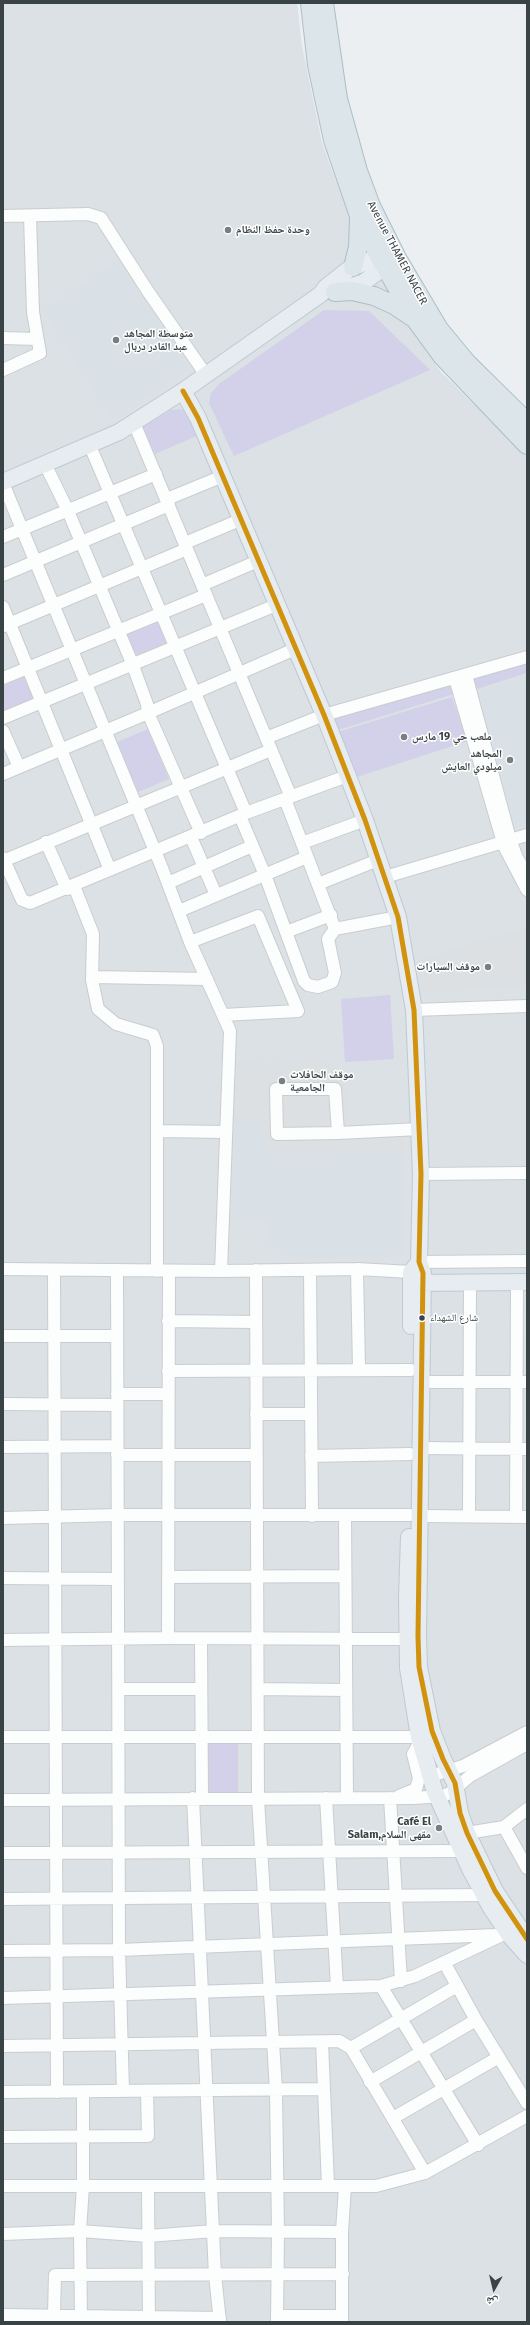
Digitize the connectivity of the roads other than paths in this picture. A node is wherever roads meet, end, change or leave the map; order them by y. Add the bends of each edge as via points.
1 (310, 3) edge
2 (324, 3) edge
3 (358, 213) junction
4 (3, 216) edge
5 (30, 216) junction
6 (388, 258) junction
7 (353, 267) junction
8 (328, 293) junction
9 (415, 319) junction
10 (3, 338) edge
11 (37, 338) junction
12 (3, 370) edge
13 (206, 375) junction
14 (183, 390) junction
15 (527, 422) edge
16 (134, 423) junction
17 (527, 445) edge
18 (90, 446) junction
19 (45, 464) junction
20 (156, 474) junction
21 (223, 476) junction
22 (3, 483) edge
23 (111, 492) junction
24 (168, 502) junction
25 (68, 511) junction
26 (240, 520) junction
27 (124, 524) junction
28 (23, 529) junction
29 (3, 537) edge
30 (81, 543) junction
31 (186, 546) junction
32 (258, 561) junction
33 (36, 562) junction
34 (142, 568) junction
35 (3, 575) edge
36 (100, 586) junction
37 (204, 590) junction
38 (54, 605) junction
39 (276, 605) junction
40 (3, 607) edge
41 (161, 612) junction
42 (7, 625) edge
43 (220, 628) junction
44 (118, 631) junction
45 (175, 646) junction
46 (295, 649) junction
47 (73, 650) junction
48 (527, 658) edge
49 (132, 663) junction
50 (28, 668) junction
51 (239, 673) junction
52 (461, 676) junction
53 (3, 678) edge
54 (87, 684) junction
55 (195, 693) junction
56 (41, 702) junction
57 (148, 714) junction
58 (324, 715) junction
59 (3, 718) edge
60 (105, 730) junction
61 (3, 731) edge
62 (266, 738) junction
63 (61, 749) junction
64 (271, 750) junction
65 (19, 767) junction
66 (226, 768) junction
67 (3, 774) edge
68 (347, 776) junction
69 (181, 787) junction
70 (288, 798) junction
71 (136, 805) junction
72 (243, 815) junction
73 (365, 820) junction
74 (91, 823) junction
75 (196, 835) junction
76 (527, 835) edge
77 (506, 840) junction
78 (46, 842) junction
79 (302, 843) junction
80 (252, 846) junction
81 (156, 851) junction
82 (308, 857) junction
83 (3, 860) edge
84 (378, 860) junction
85 (204, 867) junction
86 (110, 870) junction
87 (527, 874) edge
88 (265, 875) junction
89 (385, 878) junction
90 (168, 882) junction
91 (318, 884) junction
92 (70, 888) junction
93 (527, 890) edge
94 (216, 895) junction
95 (179, 911) junction
96 (331, 915) junction
97 (398, 917) junction
98 (335, 929) junction
99 (286, 932) junction
100 (190, 942) junction
101 (92, 977) junction
102 (207, 979) junction
103 (527, 1006) edge
104 (414, 1010) junction
105 (223, 1015) junction
106 (420, 1129) junction
107 (158, 1131) junction
108 (225, 1132) junction
109 (338, 1133) junction
110 (527, 1173) edge
111 (421, 1174) junction
112 (527, 1261) edge
113 (3, 1269) edge
114 (357, 1269) junction
115 (54, 1270) junction
116 (256, 1270) junction
117 (310, 1270) junction
118 (117, 1271) junction
119 (163, 1271) junction
120 (221, 1271) junction
121 (414, 1274) junction
122 (524, 1278) edge
123 (470, 1283) junction
124 (168, 1322) junction
125 (256, 1322) junction
126 (3, 1336) edge
127 (54, 1336) junction
128 (116, 1336) junction
129 (256, 1369) junction
130 (359, 1369) junction
131 (310, 1370) junction
132 (411, 1370) junction
133 (168, 1371) junction
134 (422, 1382) junction
135 (471, 1382) junction
136 (521, 1382) edge
137 (168, 1394) junction
138 (117, 1400) junction
139 (3, 1404) edge
140 (54, 1405) junction
141 (256, 1414) junction
142 (311, 1414) junction
143 (3, 1446) edge
144 (55, 1447) junction
145 (470, 1448) junction
146 (522, 1449) edge
147 (117, 1450) junction
148 (416, 1451) junction
149 (169, 1455) junction
150 (256, 1455) junction
151 (311, 1456) junction
152 (117, 1515) junction
153 (168, 1516) junction
154 (256, 1516) junction
155 (312, 1516) junction
156 (345, 1516) junction
157 (415, 1516) junction
158 (469, 1516) junction
159 (55, 1517) junction
160 (522, 1517) edge
161 (3, 1518) edge
162 (256, 1576) junction
163 (345, 1576) junction
164 (168, 1577) junction
165 (3, 1578) edge
166 (55, 1578) junction
167 (117, 1579) junction
168 (168, 1638) junction
169 (346, 1638) junction
170 (118, 1639) junction
171 (201, 1639) junction
172 (407, 1639) junction
173 (3, 1640) edge
174 (56, 1640) junction
175 (257, 1640) junction
176 (119, 1689) junction
177 (200, 1689) junction
178 (258, 1689) junction
179 (346, 1690) junction
180 (527, 1732) edge
181 (201, 1736) junction
182 (3, 1737) edge
183 (55, 1737) junction
184 (119, 1737) junction
185 (259, 1738) junction
186 (346, 1738) junction
187 (420, 1739) junction
188 (527, 1744) edge
189 (449, 1770) junction
190 (431, 1777) junction
191 (456, 1788) junction
192 (437, 1796) junction
193 (197, 1798) junction
194 (326, 1798) junction
195 (347, 1798) junction
196 (390, 1798) junction
197 (55, 1799) junction
198 (120, 1799) junction
199 (258, 1799) junction
200 (3, 1800) edge
201 (527, 1809) edge
202 (504, 1827) junction
203 (467, 1833) junction
204 (462, 1851) junction
205 (120, 1852) junction
206 (196, 1852) junction
207 (262, 1852) junction
208 (329, 1852) junction
209 (393, 1852) junction
210 (3, 1853) edge
211 (56, 1853) junction
212 (527, 1868) edge
213 (483, 1895) junction
214 (395, 1896) junction
215 (331, 1897) junction
216 (264, 1898) junction
217 (3, 1899) edge
218 (56, 1899) junction
219 (119, 1899) junction
220 (198, 1899) junction
221 (506, 1936) junction
222 (398, 1938) junction
223 (527, 1939) edge
224 (334, 1940) junction
225 (267, 1943) junction
226 (201, 1946) junction
227 (56, 1950) junction
228 (119, 1950) junction
229 (3, 1951) edge
230 (527, 1955) edge
231 (444, 1962) junction
232 (401, 1981) junction
233 (381, 1986) junction
234 (457, 1986) junction
235 (337, 1987) junction
236 (269, 1990) junction
237 (203, 1993) junction
238 (120, 1996) junction
239 (56, 1997) junction
240 (3, 1998) edge
241 (401, 2019) junction
242 (476, 2020) junction
243 (273, 2042) junction
244 (322, 2042) junction
245 (121, 2044) junction
246 (206, 2044) junction
247 (57, 2045) junction
248 (3, 2046) edge
249 (351, 2048) junction
250 (422, 2052) junction
251 (499, 2058) junction
252 (370, 2082) junction
253 (323, 2089) junction
254 (444, 2089) junction
255 (276, 2090) junction
256 (123, 2091) junction
257 (147, 2091) junction
258 (208, 2091) junction
259 (3, 2092) edge
260 (57, 2092) junction
261 (83, 2092) junction
262 (527, 2103) edge
263 (527, 2116) edge
264 (393, 2118) junction
265 (3, 2137) edge
266 (82, 2137) junction
267 (478, 2145) junction
268 (425, 2173) junction
269 (328, 2185) junction
270 (3, 2186) edge
271 (83, 2186) junction
272 (148, 2186) junction
273 (278, 2186) junction
274 (345, 2186) junction
275 (212, 2187) junction
276 (80, 2231) junction
277 (214, 2231) junction
278 (278, 2231) junction
279 (342, 2232) junction
280 (3, 2234) edge
281 (148, 2236) junction
282 (82, 2274) junction
283 (150, 2274) junction
284 (278, 2274) junction
285 (343, 2274) junction
286 (215, 2275) junction
287 (54, 2314) junction
288 (3, 2315) edge
289 (81, 2319) edge
290 (149, 2319) edge
291 (277, 2319) edge
292 (342, 2319) edge
293 (220, 2320) edge

1 - 3 highway via 324,103 344,177
2 - 6 highway, Avenue THAMER NACER via 331,63 346,136
3 - 6 highway
3 - 7 highway via 358,247
4 - 5 street
5 - 11 street via 32,298
5 - 13 street via 88,214 101,218
6 - 7 main road
6 - 8 main road via 364,282
6 - 9 highway, Avenue THAMER NACER
6 - 15 highway, Avenue THAMER NACER via 453,347
7 - 8 main road via 329,284
8 - 9 highway via 352,292 374,296
8 - 13 main road
9 - 17 highway, Avenue THAMER NACER via 457,373
10 - 11 street
11 - 12 street via 39,355
13 - 14 main road
14 - 16 main road
14 - 21 main road
16 - 18 main road
16 - 20 street
18 - 19 main road
18 - 23 street
19 - 22 main road
19 - 25 street
20 - 23 street
20 - 24 street
21 - 24 street
21 - 26 main road
22 - 28 street
23 - 25 street
23 - 27 street
24 - 27 street
24 - 31 street
25 - 28 street
25 - 30 street
26 - 31 street
26 - 32 main road
27 - 30 street
27 - 34 street
28 - 29 street
28 - 33 street
30 - 33 street
30 - 36 street
31 - 34 street
31 - 37 street
32 - 37 street
32 - 39 main road
33 - 35 street
33 - 38 street
34 - 36 street
34 - 41 street
36 - 38 street
36 - 44 street
37 - 41 street
37 - 43 street
38 - 42 street
38 - 47 street
39 - 43 street
39 - 46 main road
40 - 42 street
41 - 44 street
41 - 45 street
42 - 50 street
43 - 45 street
43 - 51 street
44 - 47 street
44 - 49 street
45 - 49 street
45 - 55 street
46 - 51 street
46 - 58 main road
47 - 50 street
47 - 54 street
48 - 52 street
49 - 54 street
49 - 57 street via 147,704
50 - 53 street
50 - 56 street
51 - 55 street
51 - 62 street
52 - 58 street
52 - 77 street
54 - 56 street
54 - 60 street
55 - 57 street
55 - 66 street
56 - 59 street
56 - 63 street
57 - 60 street
57 - 69 street
58 - 62 street
58 - 68 main road
60 - 63 street
60 - 71 street
61 - 65 street
62 - 64 street
63 - 65 street
63 - 74 street
64 - 66 street
64 - 70 street
65 - 67 street
66 - 69 street
66 - 72 street
68 - 70 street
68 - 73 main road
69 - 71 street
69 - 75 street
70 - 72 street
70 - 79 street
71 - 74 street
71 - 81 street
72 - 75 street
72 - 80 street
73 - 79 street
73 - 84 main road
74 - 78 street
74 - 86 street
75 - 81 street
75 - 85 street
76 - 77 street
77 - 87 street
77 - 89 street
77 - 93 street via 513,867
78 - 83 street
78 - 92 street
79 - 82 street
80 - 85 street
80 - 88 street
81 - 86 street
81 - 90 street
82 - 88 street
82 - 91 street
83 - 92 street via 25,902 30,903
84 - 89 main road
84 - 91 street
85 - 90 street
85 - 94 street
86 - 92 street
88 - 94 street
88 - 99 street
89 - 97 main road
90 - 95 street
91 - 96 street
92 - 101 street via 93,934
94 - 95 street
95 - 100 street
96 - 98 street
96 - 99 street
97 - 98 street
97 - 104 main road
98 - 99 street via 328,939 335,973 332,982 318,987 312,987 304,981
100 - 102 street
100 - 105 street via 258,916 298,1011
101 - 102 street
101 - 107 street via 94,999 98,1009 116,1024 147,1032 156,1039
102 - 105 street
103 - 104 street
104 - 106 main road
105 - 108 street via 230,1031
106 - 109 street
106 - 111 main road
107 - 108 street
107 - 119 street
108 - 120 street
109 - 109 street via 277,1134 276,1089 335,1089
110 - 111 street
111 - 121 main road
112 - 121 street
113 - 115 street
114 - 117 street
114 - 121 street
114 - 130 street
115 - 118 street
115 - 127 street
116 - 117 street
116 - 120 street
116 - 125 street
117 - 131 street
118 - 119 street
118 - 128 street
119 - 120 street
119 - 124 street
121 - 122 main road
121 - 123 main road
121 - 132 main road
121 - 134 main road
122 - 123 main road
122 - 136 street
123 - 135 street
124 - 125 street
124 - 133 street
125 - 129 street
126 - 127 street
127 - 128 street
127 - 140 street
128 - 138 street
129 - 131 street
129 - 133 street
129 - 141 street
130 - 131 street
130 - 132 street
131 - 142 street
132 - 148 main road
133 - 137 street
134 - 135 street
134 - 148 main road
135 - 136 street
135 - 145 street
136 - 146 street
137 - 138 street
137 - 149 street
138 - 140 street
138 - 147 street
139 - 140 street
140 - 144 street
141 - 142 street
141 - 150 street
142 - 151 street
143 - 144 street
144 - 147 street
144 - 159 street
145 - 146 street
145 - 148 street
145 - 158 street
146 - 160 street
147 - 149 street
147 - 152 street
148 - 151 street
148 - 157 main road
149 - 150 street
149 - 153 street
150 - 154 street
151 - 155 street
152 - 153 street
152 - 159 street
152 - 167 street
153 - 154 street
153 - 164 street
154 - 155 street
154 - 162 street
155 - 156 street
156 - 157 street
156 - 163 street
157 - 158 street
157 - 172 main road
157 - 189 main road via 419,1667 432,1731 442,1760
158 - 160 street
159 - 161 street
159 - 166 street
162 - 163 street
162 - 164 street
162 - 175 street
163 - 169 street
164 - 168 street
165 - 166 street
166 - 167 street
166 - 174 street
167 - 170 street
168 - 170 street
168 - 171 street
169 - 172 street
169 - 175 street
169 - 179 street
170 - 174 street
170 - 176 street
171 - 175 street
171 - 177 street
172 - 187 main road via 408,1668
173 - 174 street
174 - 183 street
175 - 178 street
176 - 177 street
176 - 184 street
177 - 181 street
178 - 179 street
178 - 185 street
179 - 186 street
180 - 189 street via 463,1766
181 - 184 street
181 - 185 street
181 - 193 street
182 - 183 street
183 - 184 street
183 - 197 street
184 - 198 street
185 - 186 street
185 - 199 street
186 - 187 street
186 - 195 street
187 - 190 main road
187 - 196 street via 413,1754 419,1778 416,1789
188 - 191 street via 470,1776
189 - 190 street
189 - 191 main road
190 - 192 main road
191 - 192 street via 446,1795
191 - 203 main road via 460,1813
192 - 196 street
192 - 204 main road
193 - 198 street
193 - 199 street
193 - 206 street
194 - 195 street
194 - 199 street
194 - 208 street
195 - 196 street
196 - 209 street
197 - 198 street
197 - 200 street
197 - 211 street
198 - 205 street
199 - 207 street
201 - 202 street
202 - 203 street
202 - 212 street
203 - 223 main road via 495,1892
204 - 209 street
204 - 213 main road
205 - 206 street
205 - 211 street
205 - 219 street
206 - 207 street
206 - 220 street
207 - 208 street
207 - 216 street
208 - 209 street
208 - 215 street
209 - 214 street
210 - 211 street
211 - 218 street
213 - 214 street
213 - 221 main road
214 - 215 street
214 - 222 street
215 - 216 street
215 - 224 street
216 - 220 street
216 - 225 street
217 - 218 street
218 - 219 street
218 - 227 street
219 - 220 street
219 - 228 street
220 - 226 street
221 - 222 street
221 - 230 main road
221 - 231 street
222 - 224 street
222 - 232 street
224 - 225 street
224 - 235 street
225 - 226 street
225 - 236 street
226 - 228 street
226 - 237 street
227 - 228 street
227 - 229 street
227 - 239 street
228 - 238 street
231 - 232 street
231 - 234 street
232 - 233 street
233 - 235 street
233 - 241 street
234 - 241 street
234 - 242 street
235 - 236 street
236 - 237 street
236 - 243 street
237 - 238 street
237 - 246 street
238 - 239 street
238 - 245 street
239 - 240 street
239 - 247 street
241 - 249 street
241 - 250 street
242 - 250 street
242 - 251 street
243 - 244 street
243 - 246 street
243 - 255 street
244 - 249 street via 339,2041
244 - 253 street
245 - 246 street
245 - 247 street
245 - 256 street
246 - 258 street
247 - 248 street
247 - 260 street
249 - 252 street
250 - 252 street
250 - 254 street
251 - 254 street
251 - 262 street
252 - 264 street
253 - 255 street
253 - 269 street
254 - 264 street
254 - 267 street
255 - 258 street
255 - 273 street
256 - 257 street
256 - 261 street
257 - 258 street
257 - 266 street via 148,2136
258 - 275 street
259 - 260 street
260 - 261 street
261 - 266 street
263 - 267 street
264 - 268 street
265 - 266 street
266 - 271 street
267 - 268 street
268 - 274 street via 376,2186
269 - 273 street
269 - 274 street
270 - 271 street
271 - 272 street
271 - 276 street
272 - 275 street
272 - 281 street
273 - 275 street
273 - 278 street
274 - 279 street
275 - 277 street
276 - 280 street
276 - 281 street
276 - 282 street
277 - 278 street
277 - 281 street
277 - 286 street
278 - 279 street
278 - 284 street
279 - 285 street
281 - 283 street
282 - 283 street
282 - 287 street via 55,2275
282 - 289 street
283 - 286 street
283 - 290 street
284 - 285 street
284 - 286 street
284 - 291 street
285 - 292 street
286 - 293 street
287 - 288 street
287 - 289 street
289 - 290 street
290 - 293 street
291 - 292 street

